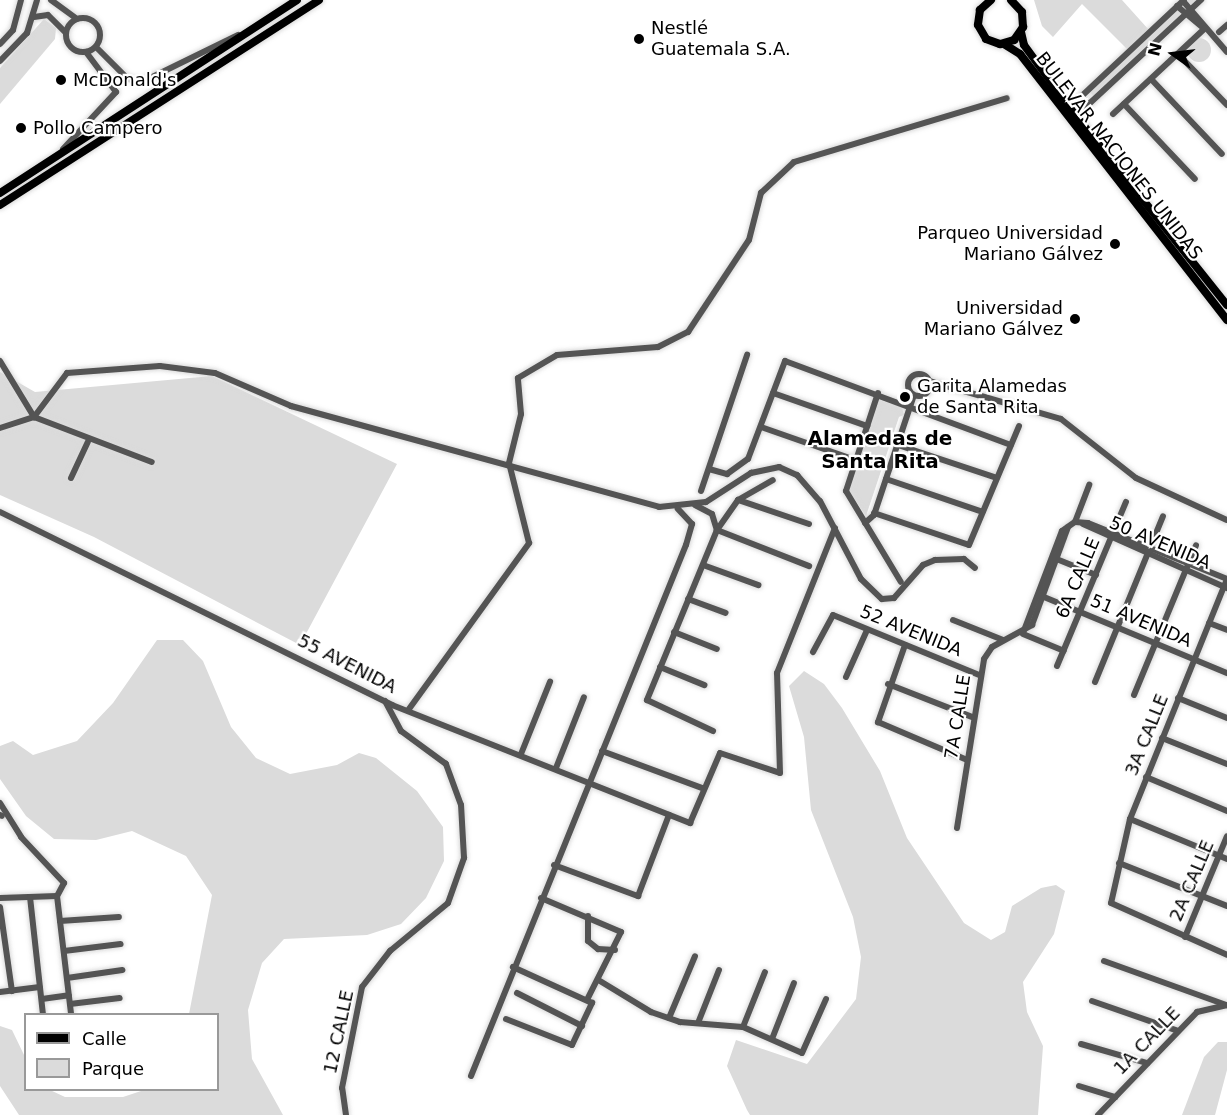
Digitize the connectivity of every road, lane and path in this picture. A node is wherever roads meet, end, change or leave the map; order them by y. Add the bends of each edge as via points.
1 (21, 0) edge
2 (37, 0) edge
3 (51, 0) edge
4 (297, 0) edge
5 (319, 0) edge
6 (980, 0) edge
7 (991, 0) edge
8 (1011, 0) edge
9 (1201, 0) edge
10 (1182, 2) edge
11 (980, 10) junction
12 (1188, 12) junction
13 (34, 17) junction
14 (77, 19) junction
15 (1227, 25) edge
16 (1204, 29) junction
17 (1021, 32) junction
18 (1219, 32) dead end
19 (248, 33) junction
20 (66, 34) junction
21 (0, 44) edge
22 (1004, 44) junction
23 (96, 47) junction
24 (86, 52) junction
25 (1227, 52) edge
26 (1178, 54) junction
27 (0, 61) edge
28 (1151, 79) junction
29 (1007, 98) dead end
30 (1124, 104) junction
31 (1227, 105) edge
32 (1070, 107) junction
33 (1113, 114) dead end
34 (1076, 116) junction
35 (1222, 154) dead end
36 (55, 157) junction
37 (44, 164) junction
38 (1195, 179) dead end
39 (0, 187) edge
40 (0, 193) edge
41 (0, 204) edge
42 (1227, 305) edge
43 (1227, 320) edge
44 (747, 355) dead end
45 (0, 361) edge
46 (930, 384) junction
47 (908, 387) junction
48 (773, 393) junction
49 (878, 393) junction
50 (914, 395) junction
51 (898, 400) junction
52 (909, 410) junction
53 (34, 417) junction
54 (867, 426) junction
55 (1020, 426) dead end
56 (0, 428) edge
57 (760, 428) junction
58 (88, 442) junction
59 (898, 445) junction
60 (1011, 445) junction
61 (855, 460) junction
62 (152, 462) dead end
63 (509, 463) junction
64 (709, 469) junction
65 (71, 478) dead end
66 (997, 478) junction
67 (886, 479) junction
68 (773, 480) dead end
69 (1089, 485) dead end
70 (701, 491) dead end
71 (738, 500) junction
72 (1126, 502) dead end
73 (694, 505) junction
74 (678, 508) junction
75 (0, 512) edge
76 (983, 512) junction
77 (874, 513) junction
78 (1163, 516) dead end
79 (1227, 520) edge
80 (1075, 522) junction
81 (865, 523) junction
82 (809, 524) dead end
83 (1068, 527) junction
84 (835, 528) junction
85 (717, 530) junction
86 (1112, 536) junction
87 (1196, 546) dead end
88 (1148, 551) junction
89 (1059, 560) junction
90 (1188, 563) junction
91 (703, 565) junction
92 (809, 566) dead end
93 (975, 568) dead end
94 (1185, 570) junction
95 (1095, 575) junction
96 (1227, 579) edge
97 (901, 582) dead end
98 (758, 585) dead end
99 (1225, 587) edge
100 (1044, 597) junction
101 (688, 599) junction
102 (1080, 612) junction
103 (726, 613) dead end
104 (953, 620) dead end
105 (1209, 623) junction
106 (1118, 628) junction
107 (867, 630) junction
108 (1227, 630) edge
109 (674, 632) junction
110 (1023, 634) junction
111 (1003, 640) junction
112 (1156, 644) junction
113 (905, 645) junction
114 (717, 649) dead end
115 (1064, 651) junction
116 (813, 652) dead end
117 (1194, 660) junction
118 (1057, 666) dead end
119 (660, 667) junction
120 (1227, 673) edge
121 (979, 675) junction
122 (846, 677) dead end
123 (550, 682) dead end
124 (1095, 682) dead end
125 (888, 684) junction
126 (704, 685) dead end
127 (1134, 695) dead end
128 (584, 697) dead end
129 (1178, 698) junction
130 (384, 700) junction
131 (409, 709) junction
132 (972, 717) junction
133 (1227, 718) edge
134 (713, 731) dead end
135 (1162, 738) junction
136 (602, 751) junction
137 (521, 754) junction
138 (967, 760) junction
139 (1227, 764) edge
140 (556, 768) junction
141 (1146, 777) junction
142 (589, 783) junction
143 (702, 788) junction
144 (0, 803) edge
145 (1227, 811) edge
146 (669, 814) junction
147 (2, 816) edge
148 (1130, 819) junction
149 (957, 828) dead end
150 (1227, 836) edge
151 (1219, 855) junction
152 (1227, 859) edge
153 (1119, 863) junction
154 (554, 865) junction
155 (57, 896) junction
156 (1202, 896) junction
157 (30, 897) junction
158 (0, 898) edge
159 (542, 898) junction
160 (1227, 906) edge
161 (0, 910) edge
162 (588, 916) junction
163 (119, 917) dead end
164 (60, 921) junction
165 (2, 937) edge
166 (1185, 937) junction
167 (121, 944) dead end
168 (615, 950) junction
169 (64, 951) junction
170 (1227, 955) edge
171 (695, 956) dead end
172 (1104, 961) dead end
173 (8, 964) junction
174 (0, 965) edge
175 (513, 967) junction
176 (122, 970) dead end
177 (719, 970) dead end
178 (765, 972) dead end
179 (67, 978) junction
180 (600, 981) junction
181 (794, 983) dead end
182 (40, 987) junction
183 (12, 991) junction
184 (0, 992) edge
185 (517, 993) dead end
186 (69, 995) junction
187 (120, 998) dead end
188 (588, 998) junction
189 (42, 999) junction
190 (826, 999) dead end
191 (1092, 1001) dead end
192 (70, 1004) junction
193 (1227, 1005) edge
194 (44, 1013) edge
195 (71, 1013) edge
196 (669, 1018) junction
197 (506, 1019) dead end
198 (698, 1023) junction
199 (582, 1026) junction
200 (743, 1027) junction
201 (1178, 1031) junction
202 (772, 1038) junction
203 (1081, 1044) dead end
204 (1147, 1063) junction
205 (471, 1076) dead end
206 (1079, 1086) dead end
207 (1115, 1096) junction
208 (346, 1115) edge
209 (1098, 1115) edge

1 - 21 street via 13,30
2 - 13 street
3 - 14 street
4 - 19 highway
5 - 41 highway
6 - 11 main road
7 - 11 main road
8 - 17 main road, BULEVAR NACIONES UNIDAS via 1022,12
9 - 12 street
10 - 12 street
10 - 32 street
11 - 22 main road, BULEVAR NACIONES UNIDAS via 981,33
12 - 16 street
12 - 34 street
13 - 20 street via 48,15
13 - 27 street via 18,45
14 - 20 street
14 - 23 street via 96,23 101,35
15 - 18 street
16 - 25 street
16 - 26 street
17 - 22 main road
17 - 32 main road, BULEVAR NACIONES UNIDAS via 1024,45
19 - 23 street via 204,48 142,82 128,79
19 - 36 highway
20 - 24 street via 70,46
22 - 43 main road, BULEVAR NACIONES UNIDAS via 1020,54
23 - 24 street
24 - 36 street via 112,81 114,99
26 - 28 street
26 - 31 street
28 - 30 street
28 - 35 street
29 - 63 street via 782,169 761,193 749,240 688,332 658,347 557,355 518,378 521,414
30 - 33 street
30 - 38 street
32 - 34 main road, BULEVAR NACIONES UNIDAS
34 - 42 main road, BULEVAR NACIONES UNIDAS
36 - 37 highway
37 - 39 highway
37 - 40 highway
44 - 64 street
45 - 53 street
46 - 47 street via 914,375
46 - 50 street
46 - 79 street via 944,384 1061,419 1136,478
47 - 50 street
47 - 51 street
48 - 49 street via 785,361
48 - 54 street
48 - 57 street
49 - 51 street
49 - 54 street
50 - 52 street
51 - 52 street
52 - 59 street
52 - 60 street
53 - 56 street
53 - 58 street
53 - 63 street via 68,373 160,366 215,373 291,406
54 - 61 street
55 - 60 street
57 - 61 street
57 - 64 street via 746,461 727,474
58 - 62 street
58 - 65 street
59 - 66 street
59 - 67 street
60 - 66 street
61 - 81 street via 846,491
63 - 74 street
63 - 131 street via 529,543
64 - 70 street
66 - 76 street
67 - 76 street
67 - 77 street
68 - 71 street
69 - 80 street
71 - 82 street
71 - 85 street
72 - 86 street, 6A CALLE
73 - 74 street
73 - 84 street via 751,473 779,467 806,484
73 - 85 street via 711,514
74 - 136 street via 688,513 692,526
75 - 130 street, 55 AVENIDA
76 - 77 street via 968,546
77 - 81 street
78 - 88 street
80 - 83 street
80 - 86 street, 50 AVENIDA
81 - 97 street
83 - 89 street
83 - 110 street
84 - 93 street via 861,579 882,598 894,598 923,566 935,560 964,559
84 - 143 street via 777,673 780,772 720,753
85 - 91 street
85 - 92 street
86 - 88 street, 50 AVENIDA
86 - 95 street, 6A CALLE
87 - 90 street
88 - 90 street, 50 AVENIDA
88 - 94 street, 50 AVENIDA
88 - 106 street
89 - 95 street
89 - 100 street
90 - 94 street
90 - 96 street, 50 AVENIDA
91 - 98 street
91 - 101 street
94 - 99 street, 50 AVENIDA
94 - 112 street
95 - 102 street, 6A CALLE
96 - 99 street, 3A CALLE
99 - 105 street, 3A CALLE
100 - 102 street, 51 AVENIDA
100 - 110 street
101 - 103 street
101 - 109 street
102 - 106 street, 51 AVENIDA
102 - 115 street, 6A CALLE
104 - 111 street
105 - 108 street
105 - 117 street, 3A CALLE
106 - 112 street, 51 AVENIDA
106 - 124 street
107 - 113 street, 52 AVENIDA
107 - 116 street, 52 AVENIDA via 831,616
107 - 122 street
109 - 114 street
109 - 119 street
110 - 111 street
110 - 115 street
111 - 121 street, 7A CALLE via 988,652
112 - 117 street, 51 AVENIDA
112 - 127 street
113 - 121 street, 52 AVENIDA
113 - 125 street
115 - 118 street, 6A CALLE
117 - 120 street, 51 AVENIDA
117 - 129 street, 3A CALLE
119 - 126 street
119 - 134 street via 647,696 650,704
121 - 132 street, 7A CALLE
123 - 137 street
125 - 132 street
125 - 138 street via 877,720
128 - 140 street
129 - 133 street
129 - 135 street, 3A CALLE
130 - 131 street, 55 AVENIDA
130 - 208 street, 12 CALLE via 401,731 446,764 461,805 464,858 448,903 390,951 362,987 342,1088
131 - 137 street, 55 AVENIDA
132 - 138 street, 7A CALLE
135 - 139 street
135 - 141 street, 3A CALLE
136 - 142 street
136 - 143 street
137 - 140 street, 55 AVENIDA
138 - 149 street, 7A CALLE
140 - 142 street, 55 AVENIDA
141 - 145 street
141 - 148 street, 3A CALLE
142 - 146 street, 55 AVENIDA
142 - 154 street
143 - 146 street, 55 AVENIDA via 690,823
144 - 147 street
146 - 154 street via 638,896
147 - 155 street via 62,879 64,888
148 - 151 street
148 - 153 street, 3A CALLE
150 - 151 street, 2A CALLE
151 - 152 street
151 - 156 street, 2A CALLE
153 - 156 street
153 - 166 street, 3A CALLE via 1112,907
154 - 159 street
155 - 157 street
155 - 164 street
156 - 160 street
156 - 166 street, 2A CALLE
157 - 158 street
157 - 182 street
159 - 162 street
159 - 175 street
161 - 165 street
162 - 168 street via 588,941 598,949
162 - 168 street via 619,928
163 - 164 street
164 - 169 street
165 - 173 street
166 - 170 street
167 - 169 street
168 - 180 street
169 - 179 street
171 - 196 street
172 - 193 street
173 - 174 street
173 - 183 street
175 - 188 street
175 - 205 street
176 - 179 street
177 - 198 street
178 - 200 street
179 - 186 street
180 - 188 street
180 - 196 street
181 - 202 street
182 - 183 street
182 - 189 street
183 - 184 street
185 - 199 street
186 - 189 street
186 - 192 street
187 - 192 street
188 - 199 street via 592,1003
189 - 194 street
190 - 202 street via 806,1051 797,1052
191 - 201 street
192 - 195 street
193 - 201 street, 1A CALLE via 1197,1012
196 - 198 street
197 - 199 street via 572,1045
198 - 200 street
200 - 202 street
201 - 204 street, 1A CALLE
203 - 204 street
204 - 207 street, 1A CALLE
206 - 207 street
207 - 209 street, 1A CALLE

